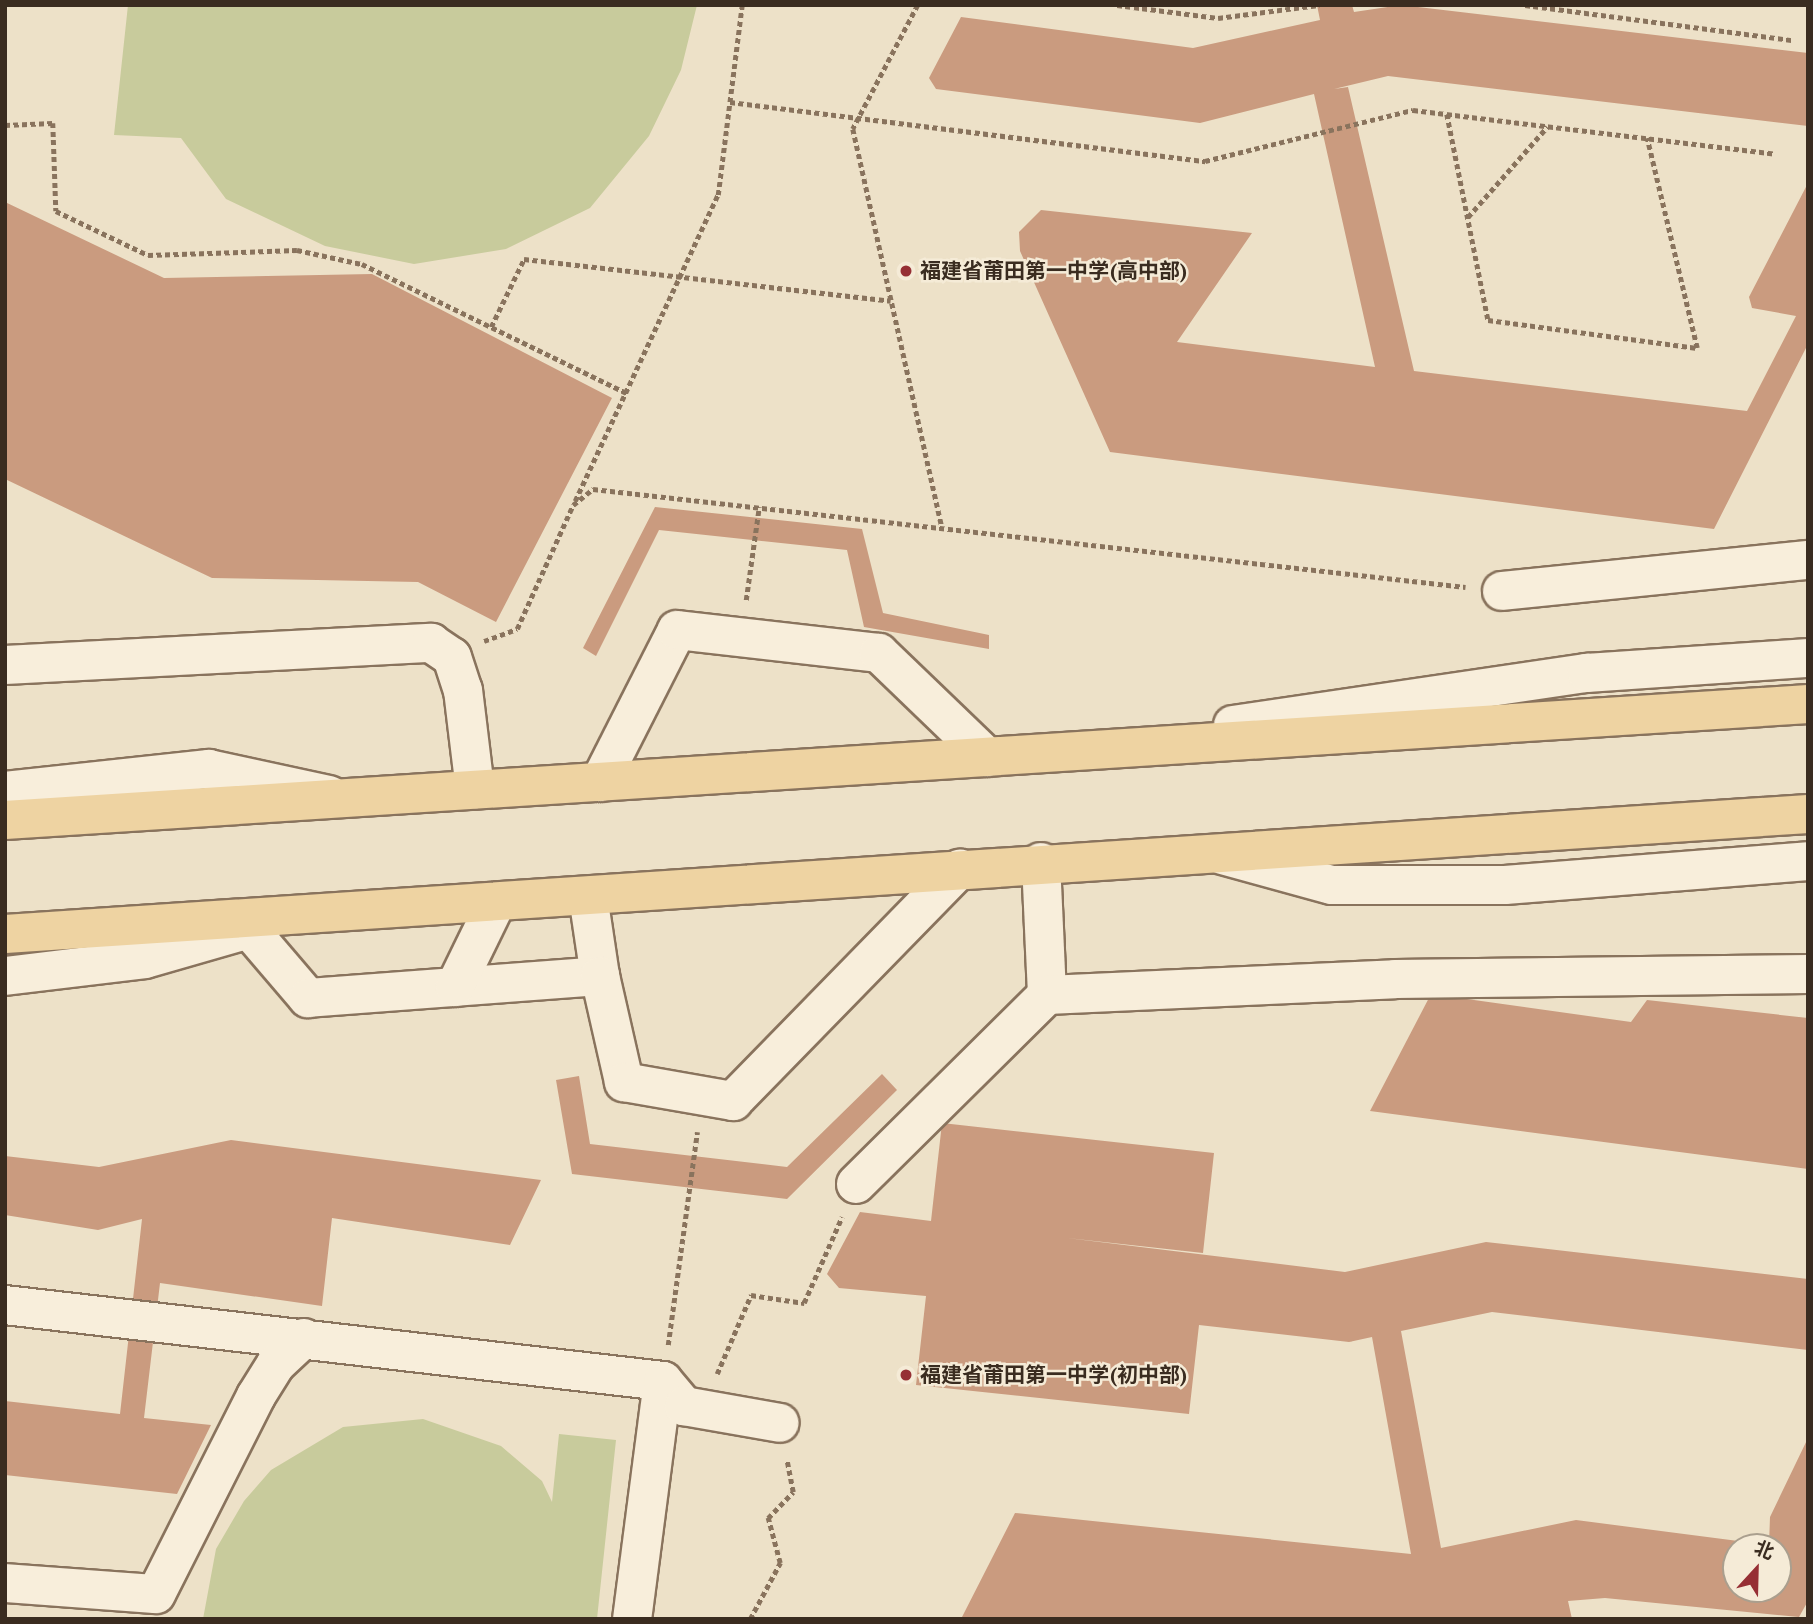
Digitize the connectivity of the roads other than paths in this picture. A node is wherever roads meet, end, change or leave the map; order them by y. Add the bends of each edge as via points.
1 (1808, 559) edge
2 (1502, 591) road end
3 (1808, 658) edge
4 (5, 665) edge
5 (1808, 704) edge
6 (1083, 750) junction
7 (987, 757) junction
8 (600, 782) junction
9 (475, 789) junction
10 (5, 791) edge
11 (344, 798) junction
12 (1808, 814) edge
13 (5, 820) edge
14 (1203, 850) junction
15 (1041, 862) junction
16 (1808, 862) edge
17 (960, 868) junction
18 (588, 896) junction
19 (496, 903) junction
20 (286, 919) junction
21 (249, 929) junction
22 (5, 934) edge
23 (1808, 974) edge
24 (5, 976) edge
25 (600, 976) junction
26 (455, 987) junction
27 (1047, 995) junction
28 (856, 1184) road end
29 (5, 1305) edge
30 (304, 1338) junction
31 (663, 1381) junction
32 (780, 1423) road end
33 (5, 1583) edge
34 (632, 1619) edge

1 - 2 street
3 - 6 street via 1587,673
4 - 9 street via 431,643 452,657 463,690
5 - 6 main road
6 - 7 main road
7 - 8 main road
7 - 8 street via 878,653 677,630
8 - 9 main road
9 - 11 main road
10 - 11 street via 209,769
11 - 13 main road
12 - 14 main road
14 - 15 main road
14 - 16 street via 1332,885 1505,885
15 - 17 main road
15 - 27 street
17 - 18 main road
17 - 25 street via 733,1101 624,1082
18 - 19 main road
18 - 25 street
19 - 20 main road
19 - 26 street
20 - 21 street
20 - 22 main road
21 - 24 street via 145,959
21 - 26 street via 308,998
23 - 27 street via 1395,979
25 - 26 street
27 - 28 street
29 - 30 street
30 - 31 street
30 - 33 street via 276,1364 257,1396 156,1594
31 - 32 street via 684,1406
31 - 34 street

